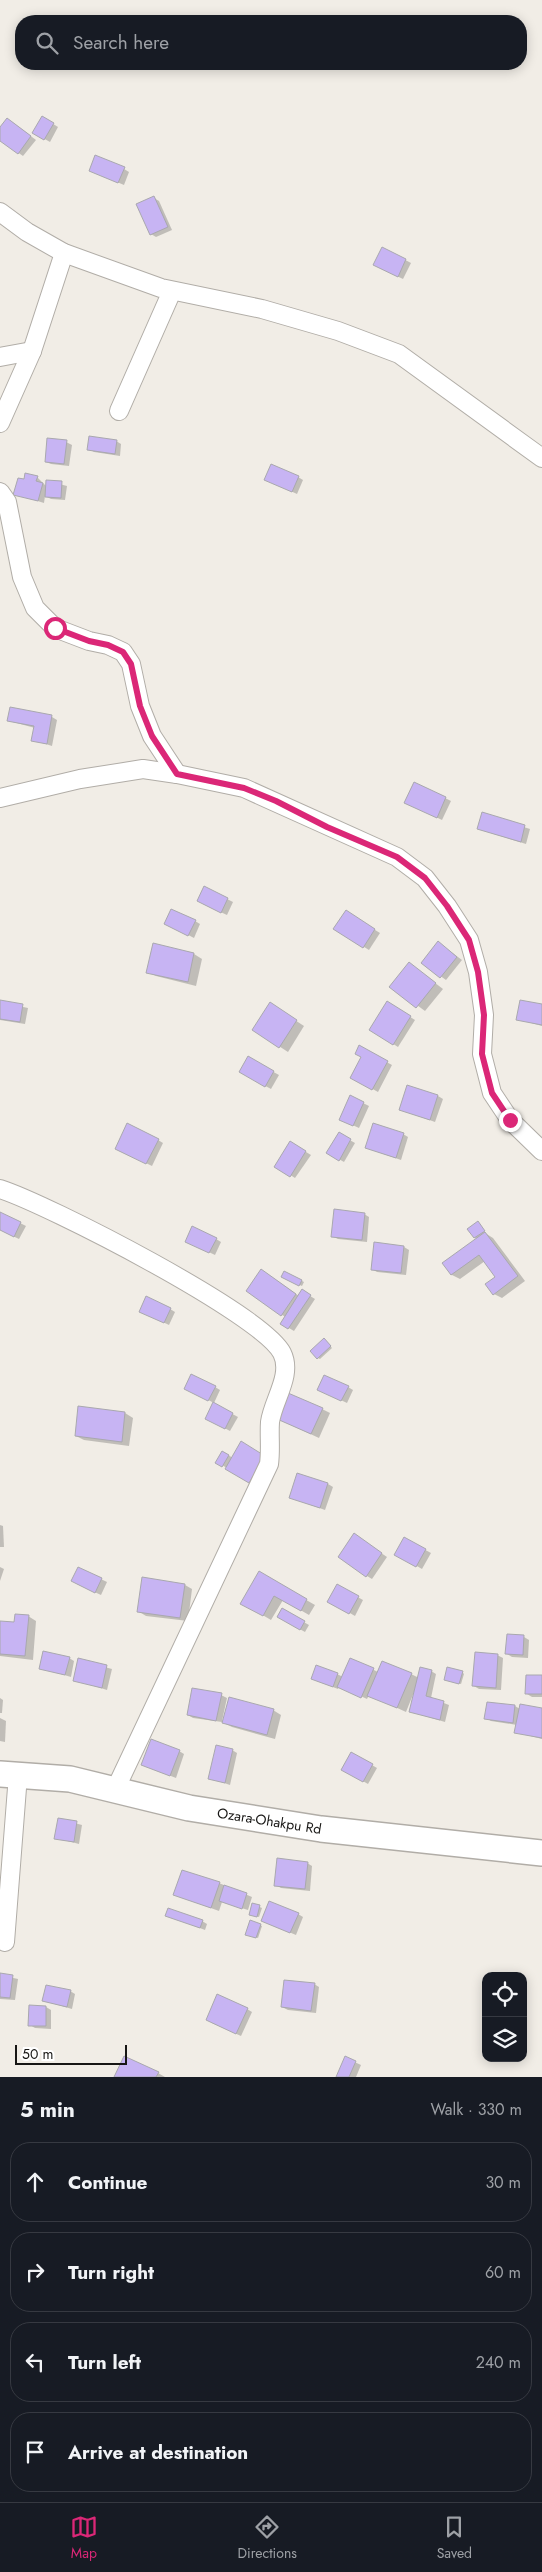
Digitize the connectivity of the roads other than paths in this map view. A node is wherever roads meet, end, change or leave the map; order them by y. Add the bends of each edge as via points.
1 (0, 212) edge
2 (64, 253) junction
3 (172, 290) junction
4 (32, 351) junction
5 (0, 357) edge
6 (119, 411) dead end
7 (0, 423) edge
8 (542, 458) edge
9 (0, 492) edge
10 (177, 774) junction
11 (0, 798) edge
12 (542, 1151) edge
13 (0, 1189) edge
14 (9, 1774) edge
15 (115, 1790) junction
16 (542, 1853) edge
17 (5, 1942) dead end

1 - 2 street
2 - 3 street
2 - 4 street
3 - 6 street
3 - 8 street via 262,309 338,331 399,354
4 - 5 street
4 - 7 street
9 - 10 street via 7,502 22,577 35,608 55,628 123,652 131,664 140,706 152,736
10 - 11 street via 143,770 80,779
10 - 12 street via 244,788 276,801 397,857 425,878 469,940 484,1015 482,1054 492,1093 510,1120
13 - 15 street via 22,1196 142,1257 240,1316 273,1342 282,1352 286,1364 270,1421 269,1464
14 - 15 main road, Ozara-Ohakpu Rd via 70,1779
14 - 17 street
15 - 16 main road, Ozara-Ohakpu Rd via 189,1808 320,1829

